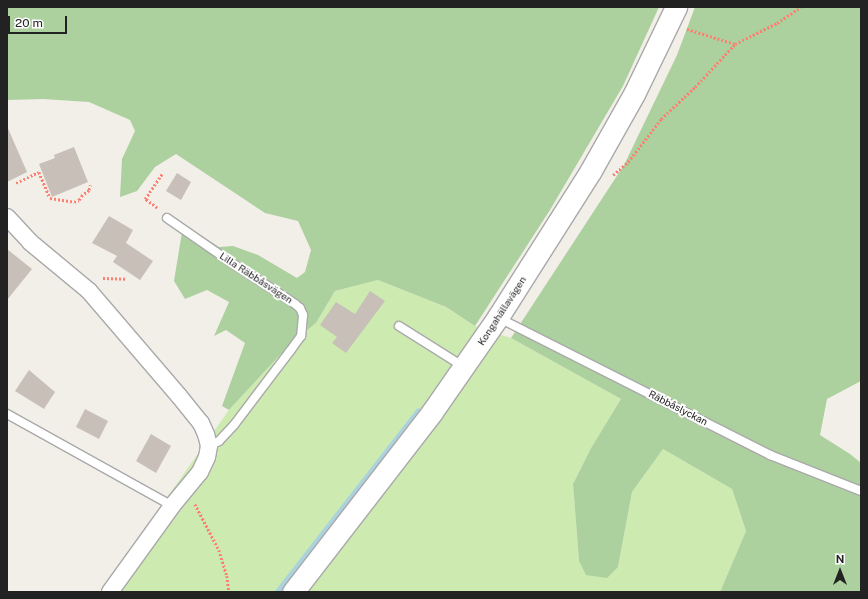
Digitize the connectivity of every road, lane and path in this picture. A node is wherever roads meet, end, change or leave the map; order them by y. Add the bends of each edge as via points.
1 (801, 7) edge
2 (673, 15) edge
3 (735, 44) junction
4 (163, 172) dead end
5 (590, 172) junction
6 (16, 183) dead end
7 (90, 185) dead end
8 (7, 217) edge
9 (167, 218) joint
10 (498, 317) junction
11 (399, 326) dead end
12 (465, 367) junction
13 (7, 414) edge
14 (209, 446) junction
15 (188, 487) junction
16 (861, 490) edge
17 (172, 506) junction
18 (110, 592) edge
19 (230, 592) edge
20 (293, 592) edge

1 - 3 path
2 - 3 path via 716,39
2 - 5 street, Kongahällavägen via 634,94
3 - 5 path via 661,119 628,162 614,175 603,177
4 - 9 path via 145,199
5 - 10 street, Kongahällavägen
6 - 7 path via 39,172 50,198 74,202 80,200 80,196 89,190
8 - 14 street via 30,242 89,291 201,423
9 - 14 lane, Lilla Räbbåsvägen via 295,304 303,315 301,336 290,352 234,425 219,442
10 - 12 street, Kongahällavägen
10 - 16 lane, Räbbåslyckan via 770,455
11 - 12 lane
12 - 20 street, Kongahällavägen
13 - 17 lane
14 - 15 street via 200,472
15 - 17 street
15 - 19 path via 219,550
17 - 18 street

